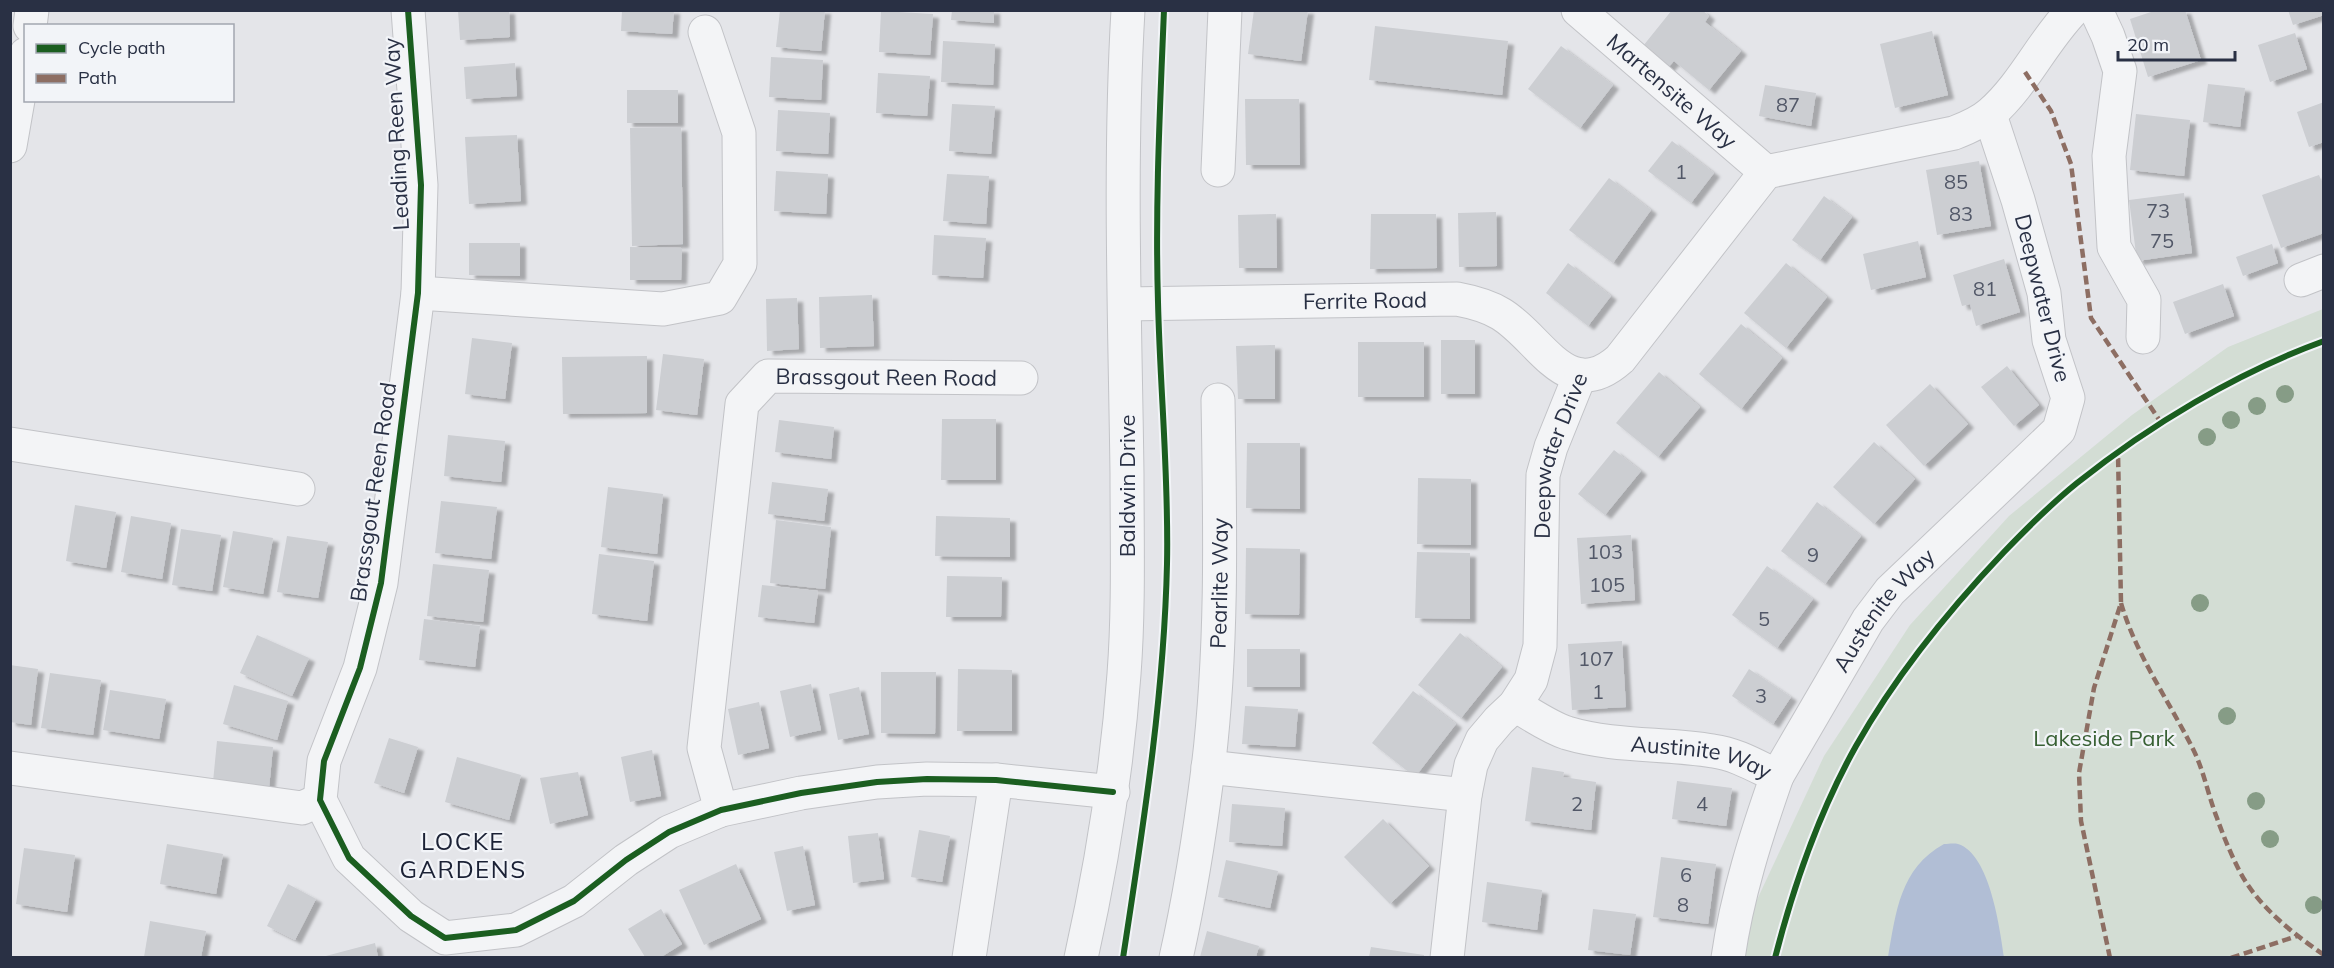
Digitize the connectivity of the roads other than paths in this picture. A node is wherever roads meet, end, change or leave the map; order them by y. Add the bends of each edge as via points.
1 (408, 10) edge
2 (1128, 10) edge
3 (1225, 10) edge
4 (2073, 10) edge
5 (2096, 10) edge
6 (1579, 11) edge
7 (705, 32) dead end
8 (24, 66) edge
9 (1990, 115) junction
10 (10, 146) edge
11 (1218, 170) dead end
12 (1766, 172) junction
13 (418, 293) junction
14 (1125, 304) junction
15 (2143, 337) dead end
16 (1580, 375) junction
17 (1021, 378) dead end
18 (1218, 400) dead end
19 (10, 444) edge
20 (2019, 468) joint
21 (298, 489) dead end
22 (1515, 705) junction
23 (1208, 767) junction
24 (10, 768) edge
25 (1777, 776) junction
26 (996, 780) junction
27 (1113, 792) junction
28 (1465, 795) junction
29 (320, 800) junction
30 (721, 810) junction
31 (443, 948) edge
32 (969, 957) edge
33 (1081, 957) edge
34 (1176, 957) edge
35 (1447, 957) edge
36 (1728, 957) edge

1 - 13 street, Leading Reen Way via 421,185
2 - 14 street, Baldwin Drive via 1123,177
3 - 11 street
4 - 9 street
5 - 15 street via 2120,71 2109,156 2114,247 2144,300
6 - 12 street, Martensite Way
7 - 13 street via 739,133 740,264 720,298 663,309
8 - 10 street
9 - 12 street via 1954,133
9 - 20 street, Deepwater Drive via 2044,293 2049,340 2068,398 2059,430
12 - 16 street, Deepwater Drive via 1620,359 1602,372
13 - 29 street, Brassgout Reen Road via 381,584 360,668 324,761
14 - 16 street, Ferrite Road via 1457,299 1503,315 1555,363
14 - 27 street, Baldwin Drive via 1126,606
16 - 22 street, Deepwater Drive via 1543,475 1540,646 1531,680
17 - 30 street, Brassgout Reen Road via 768,376 742,404 704,748
18 - 23 street, Pearlite Way via 1220,535
19 - 21 street
20 - 25 street, Austenite Way via 1890,591 1868,620
22 - 25 street, Austinite Way via 1566,732 1714,751
22 - 28 street, Deepwater Drive via 1482,740 1471,765
23 - 28 street
23 - 34 street, Pearlite Way
24 - 29 street via 302,808
25 - 36 street, Austinite Way via 1742,884
26 - 27 street
26 - 30 street via 877,782
26 - 32 street
27 - 33 street, Baldwin Drive
28 - 35 street, Deepwater Drive
29 - 31 street via 350,858
30 - 31 street via 669,832 574,901 516,930

